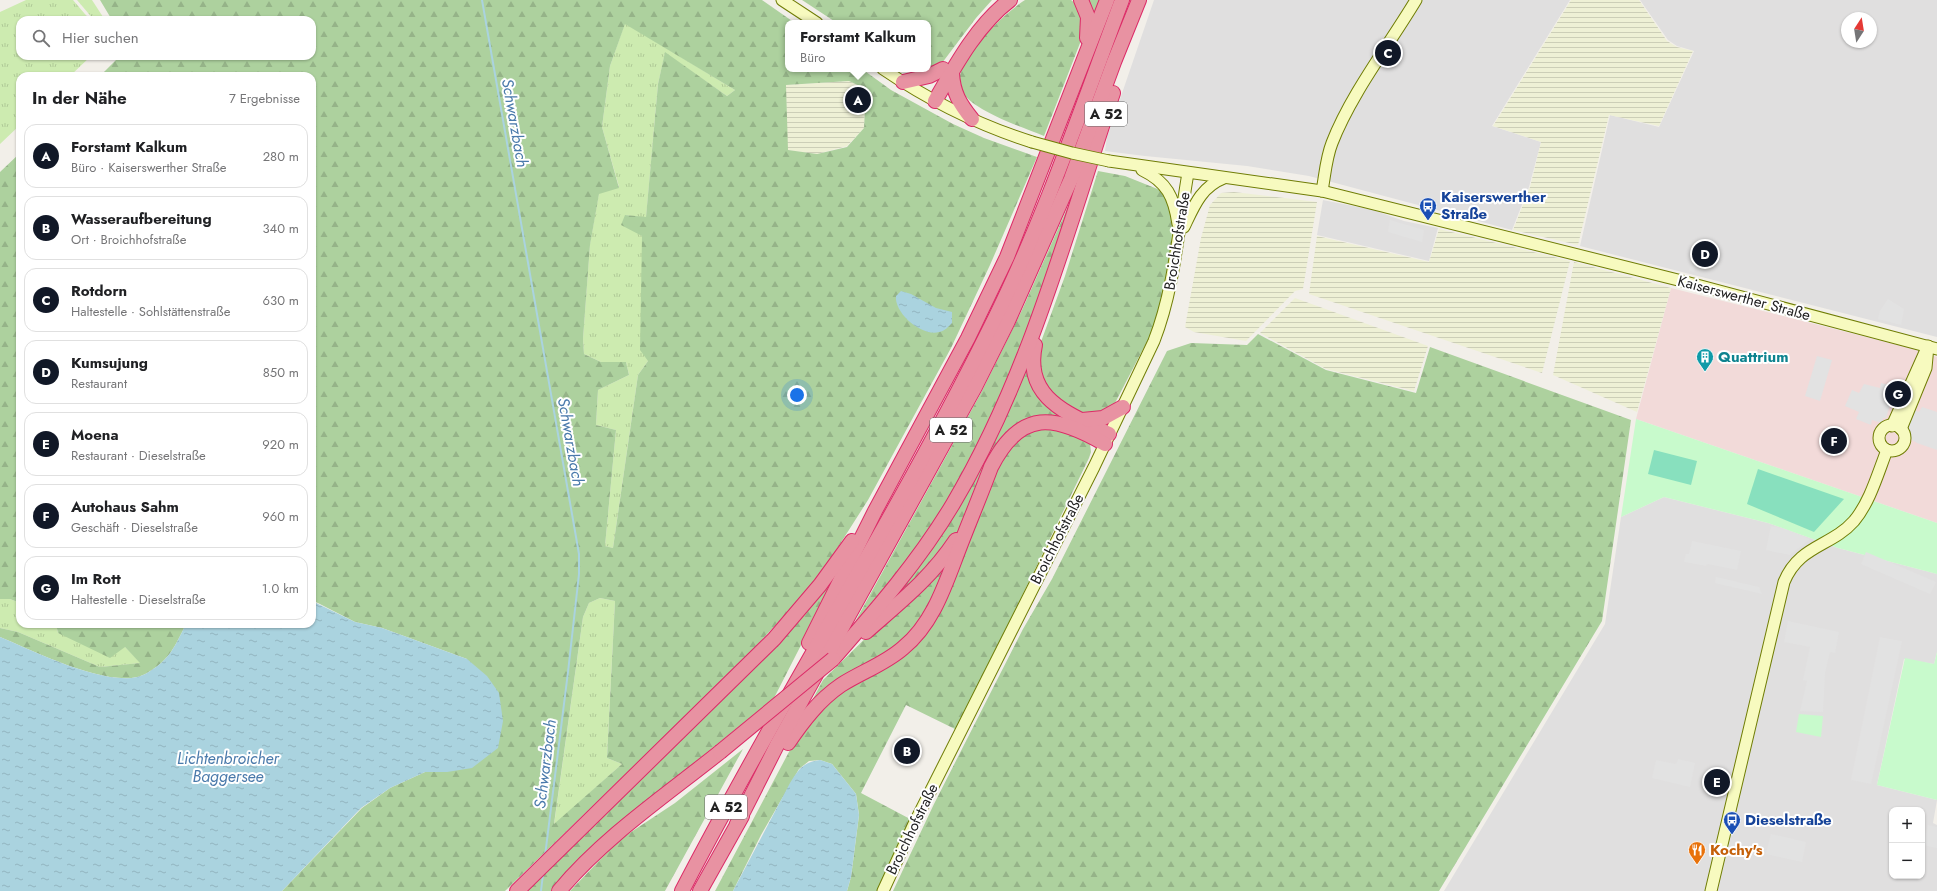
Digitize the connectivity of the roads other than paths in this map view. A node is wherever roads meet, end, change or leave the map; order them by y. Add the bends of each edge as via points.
1 (782, 0) edge
2 (1000, 0) edge
3 (1010, 0) edge
4 (1081, 0) edge
5 (1107, 0) edge
6 (1122, 0) edge
7 (1139, 0) edge
8 (1416, 0) edge
9 (1132, 19) junction
10 (812, 20) edge
11 (948, 71) junction
12 (888, 72) edge
13 (1078, 73) junction
14 (903, 82) junction
15 (931, 99) junction
16 (972, 119) junction
17 (1067, 147) junction
18 (1133, 165) junction
19 (1188, 173) junction
20 (1224, 178) junction
21 (1322, 191) junction
22 (1015, 236) junction
23 (1179, 236) junction
24 (1043, 308) junction
25 (1932, 348) edge
26 (1122, 407) junction
27 (1081, 420) junction
28 (1897, 427) junction
29 (1107, 439) junction
30 (1887, 450) junction
31 (875, 510) junction
32 (974, 510) junction
33 (833, 659) junction
34 (773, 726) junction
35 (737, 824) junction
36 (521, 887) edge
37 (559, 891) edge
38 (682, 891) edge
39 (700, 891) edge
40 (883, 891) edge
41 (1711, 891) edge

1 - 10 main road
2 - 11 highway via 969,34
3 - 11 highway
4 - 13 highway via 1089,22
5 - 13 highway
6 - 17 highway, A 52
7 - 9 highway, A 52
8 - 21 main road via 1343,121 1329,152
9 - 24 highway, A 52 via 1129,44
9 - 35 highway, A 52 via 1070,179 1008,321 975,387 788,725
11 - 14 highway
11 - 15 highway
11 - 16 highway via 956,96
12 - 14 main road, Kaiserswerther Straße
13 - 22 highway
14 - 15 main road, Kaiserswerther Straße
15 - 16 main road, Kaiserswerther Straße
16 - 18 main road, Kaiserswerther Straße, bridge via 1032,142
17 - 22 highway
17 - 34 highway, A 52 via 1041,218 964,379
18 - 19 main road, Kaiserswerther Straße
18 - 23 main road via 1155,176 1165,185 1173,199
19 - 20 main road, Kaiserswerther Straße
19 - 23 main road, Broichhofstraße
20 - 21 main road, Kaiserswerther Straße
20 - 23 main road via 1202,192
21 - 25 main road, Kaiserswerther Straße via 1682,281
22 - 31 highway via 968,338
23 - 26 main road, Broichhofstraße via 1172,284 1162,321
24 - 27 highway via 1033,359 1035,377 1050,401
24 - 33 highway via 1009,395 953,505 893,590
25 - 28 main road via 1926,368
26 - 27 highway via 1103,418
26 - 29 main road, Broichhofstraße
27 - 29 highway
28 - 30 main road via 1884,428 1880,435 1881,444
28 - 30 main road via 1905,436 1901,447 1897,450
29 - 32 highway via 1058,423 1044,422 1025,428 1001,449
29 - 40 main road, Broichhofstraße
30 - 41 main road via 1865,504 1853,522 1842,532 1802,556 1784,582
31 - 34 highway via 783,695
31 - 36 highway via 820,585 774,639
32 - 33 highway via 943,559 928,577
32 - 35 highway via 937,604 917,634 903,648 841,685 815,707 780,753
33 - 37 highway, bridge via 616,835
34 - 38 highway, A 52 via 722,813
35 - 39 highway, A 52

